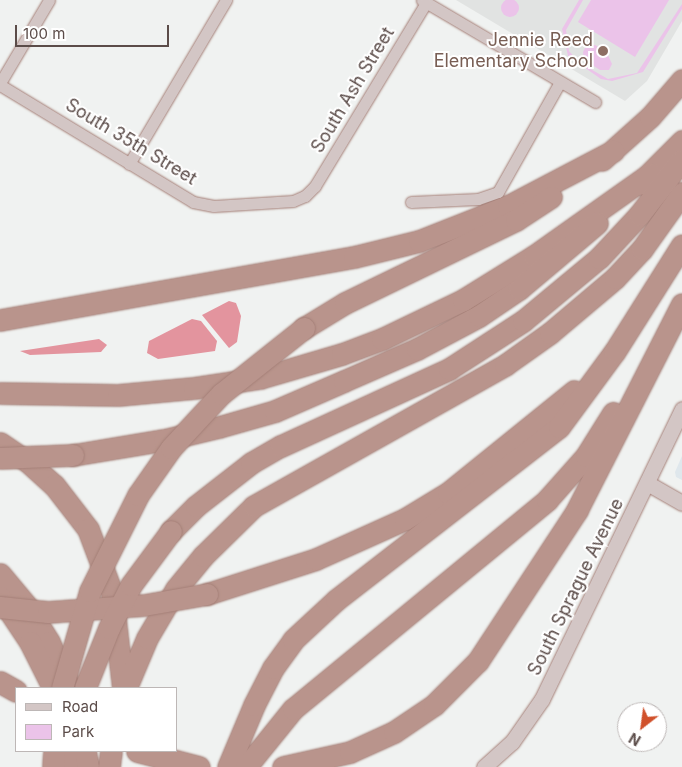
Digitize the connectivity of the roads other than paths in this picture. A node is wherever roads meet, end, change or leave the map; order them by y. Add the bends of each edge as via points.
1 (49, 0) edge
2 (226, 0) edge
3 (424, 1) edge
4 (682, 80) edge
5 (560, 82) junction
6 (0, 84) edge
7 (595, 102) dead end
8 (682, 141) edge
9 (613, 151) junction
10 (682, 160) edge
11 (129, 164) junction
12 (650, 174) junction
13 (682, 193) edge
14 (308, 194) joint
15 (412, 202) dead end
16 (682, 245) edge
17 (678, 311) edge
18 (0, 320) edge
19 (616, 351) junction
20 (0, 393) edge
21 (682, 409) edge
22 (0, 443) edge
23 (0, 458) edge
24 (647, 483) junction
25 (682, 503) edge
26 (0, 574) edge
27 (0, 597) edge
28 (0, 607) edge
29 (52, 687) edge
30 (62, 687) edge
31 (70, 687) edge
32 (86, 687) edge
33 (125, 687) edge
34 (125, 687) edge
35 (54, 752) edge
36 (68, 752) edge
37 (74, 752) edge
38 (85, 752) edge
39 (111, 752) edge
40 (130, 752) edge
41 (141, 752) edge
42 (53, 767) edge
43 (71, 767) edge
44 (88, 767) edge
45 (109, 767) edge
46 (132, 767) edge
47 (199, 767) edge
48 (228, 767) edge
49 (246, 767) edge
50 (283, 767) edge
51 (484, 767) edge

1 - 6 street
2 - 11 street
3 - 5 street
3 - 14 street, South Ash Street
4 - 9 highway via 650,117
5 - 7 street
5 - 15 street via 498,192 478,199
6 - 11 street, South 35th Street
8 - 12 highway
9 - 18 highway via 499,210 419,241 354,257
9 - 30 highway, bridge via 516,220 345,303 304,328 221,394 177,442 123,521 90,591
10 - 32 highway, bridge via 639,215 599,258 523,321 448,369 281,446 251,463 196,506 171,531 131,585 109,628
11 - 14 street, South 35th Street via 186,199 204,205 290,201
12 - 20 highway via 534,256 464,300 382,340 342,354 260,378 194,388 118,395
12 - 23 highway, bridge via 565,252 479,316 416,349 276,411 164,440 73,455
13 - 33 highway via 642,249 615,278 550,334 506,365 254,506 203,556 176,589 147,638
16 - 19 highway
17 - 49 highway via 586,456 547,500 293,709
17 - 50 highway via 577,510 473,668 434,705 394,732 350,752
19 - 28 highway, bridge via 536,424 448,493 405,519 316,560 207,594 144,605 48,612
19 - 48 highway via 559,427 336,600 292,640 258,697
21 - 24 street, South Sprague Avenue
22 - 34 highway via 54,485 88,529 112,592
24 - 25 street
24 - 51 street, South Sprague Avenue via 542,699 512,742
26 - 31 highway via 26,605 49,642
27 - 29 highway via 30,642
35 - 42 highway
36 - 43 highway
37 - 43 highway
38 - 44 highway
39 - 45 highway
40 - 46 highway
41 - 47 highway

